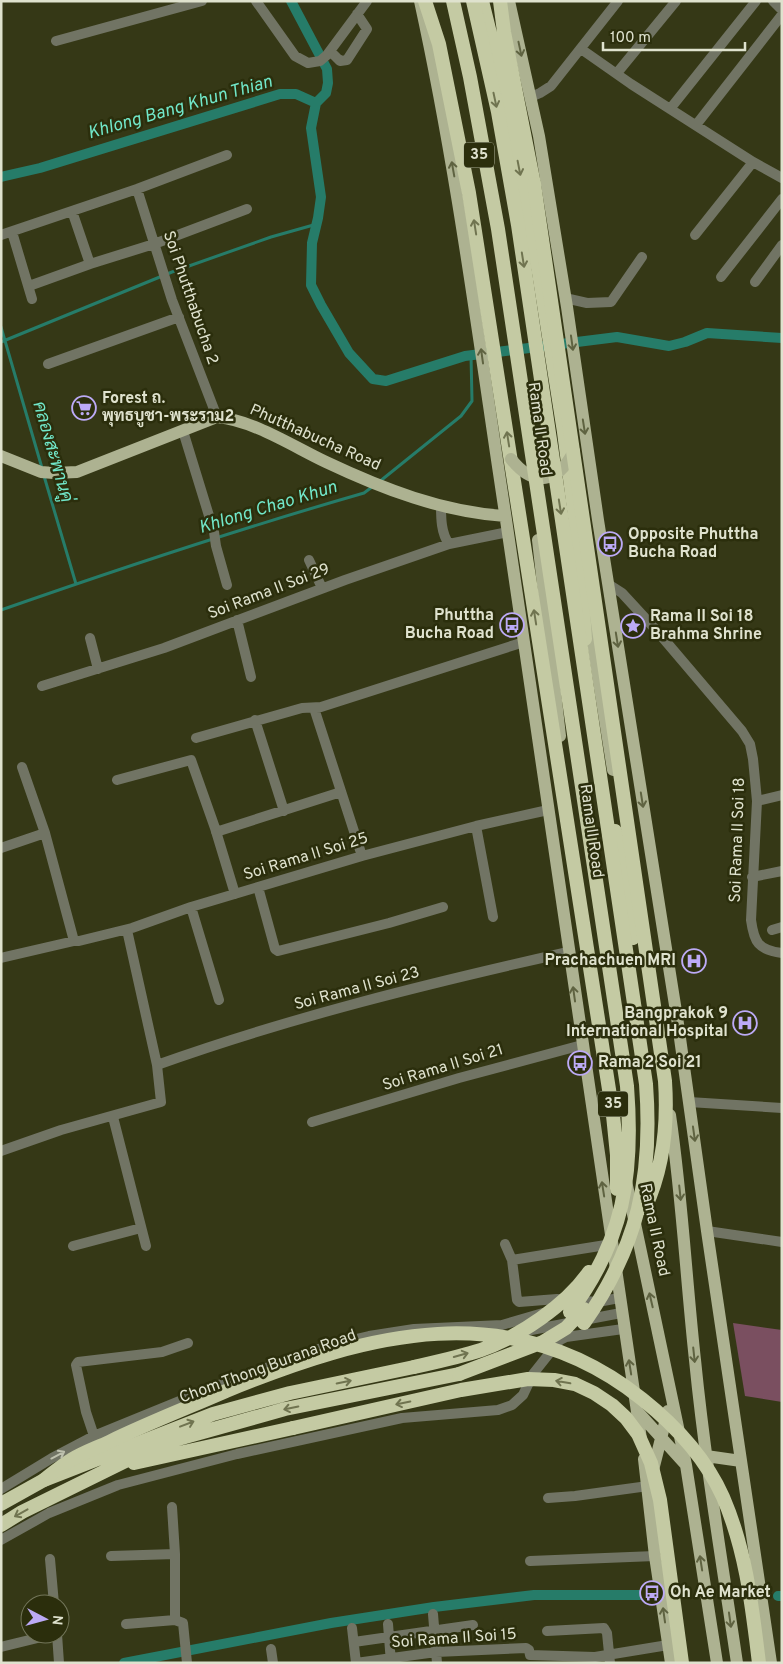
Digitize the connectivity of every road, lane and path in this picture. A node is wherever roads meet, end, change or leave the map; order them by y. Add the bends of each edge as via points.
1 (202, 1) edge
2 (256, 1) edge
3 (367, 1) edge
4 (420, 1) edge
5 (425, 1) edge
6 (436, 1) edge
7 (447, 1) edge
8 (453, 1) edge
9 (473, 1) edge
10 (482, 1) edge
11 (491, 1) edge
12 (500, 1) edge
13 (509, 1) edge
14 (618, 1) edge
15 (676, 1) edge
16 (756, 1) edge
17 (773, 1) edge
18 (782, 11) edge
19 (357, 14) junction
20 (504, 32) junction
21 (56, 41) dead end
22 (439, 44) junction
23 (581, 49) junction
24 (328, 53) junction
25 (617, 73) junction
26 (531, 96) junction
27 (670, 109) junction
28 (696, 125) junction
29 (227, 155) dead end
30 (753, 162) junction
31 (781, 175) edge
32 (137, 189) junction
33 (782, 199) edge
34 (247, 209) dead end
35 (72, 211) junction
36 (6, 234) edge
37 (695, 235) dead end
38 (154, 244) junction
39 (782, 245) edge
40 (642, 258) dead end
41 (90, 264) junction
42 (721, 277) dead end
43 (755, 282) dead end
44 (29, 286) junction
45 (32, 299) dead end
46 (566, 302) junction
47 (178, 317) junction
48 (48, 364) dead end
49 (217, 417) junction
50 (183, 431) junction
51 (574, 452) junction
52 (1, 456) edge
53 (511, 459) junction
54 (441, 505) junction
55 (505, 516) junction
56 (508, 532) junction
57 (538, 540) junction
58 (578, 540) junction
59 (449, 544) junction
60 (309, 560) dead end
61 (608, 584) junction
62 (227, 586) dead end
63 (322, 588) junction
64 (237, 620) junction
65 (90, 638) dead end
66 (524, 642) junction
67 (98, 669) junction
68 (251, 677) dead end
69 (42, 686) dead end
70 (314, 708) junction
71 (255, 720) junction
72 (196, 738) dead end
73 (22, 767) dead end
74 (117, 780) dead end
75 (341, 792) junction
76 (782, 795) edge
77 (757, 800) junction
78 (548, 810) junction
79 (284, 811) junction
80 (476, 826) junction
81 (216, 832) junction
82 (45, 833) junction
83 (1, 848) edge
84 (362, 856) junction
85 (782, 871) edge
86 (752, 878) junction
87 (258, 887) junction
88 (235, 894) junction
89 (191, 907) junction
90 (443, 907) dead end
91 (493, 917) dead end
92 (127, 930) junction
93 (74, 941) junction
94 (568, 952) junction
95 (782, 953) edge
96 (1, 958) edge
97 (219, 1000) dead end
98 (582, 1045) junction
99 (157, 1065) junction
100 (689, 1102) junction
101 (782, 1108) edge
102 (113, 1117) junction
103 (312, 1122) dead end
104 (1, 1151) edge
105 (141, 1228) junction
106 (707, 1231) junction
107 (782, 1242) edge
108 (505, 1244) dead end
109 (73, 1246) dead end
110 (146, 1246) dead end
111 (616, 1249) junction
112 (512, 1260) junction
113 (600, 1265) junction
114 (619, 1298) junction
115 (570, 1306) junction
116 (621, 1313) junction
117 (584, 1323) dead end
118 (623, 1329) junction
119 (188, 1343) dead end
120 (672, 1394) junction
121 (637, 1410) junction
122 (94, 1436) junction
123 (662, 1438) junction
124 (706, 1456) junction
125 (741, 1461) junction
126 (686, 1465) junction
127 (111, 1468) junction
128 (44, 1480) junction
129 (648, 1486) junction
130 (1, 1489) edge
131 (1, 1498) edge
132 (548, 1498) dead end
133 (1, 1504) edge
134 (172, 1507) dead end
135 (1, 1525) edge
136 (1, 1540) edge
137 (175, 1554) junction
138 (112, 1556) dead end
139 (655, 1556) junction
140 (50, 1559) dead end
141 (530, 1561) dead end
142 (53, 1594) edge
143 (433, 1614) dead end
144 (175, 1620) junction
145 (126, 1624) dead end
146 (388, 1624) dead end
147 (473, 1625) dead end
148 (352, 1628) dead end
149 (434, 1631) junction
150 (546, 1631) dead end
151 (389, 1638) junction
152 (354, 1642) junction
153 (20, 1643) edge
154 (57, 1644) edge
155 (668, 1645) junction
156 (1, 1647) edge
157 (271, 1649) dead end
158 (436, 1657) edge
159 (530, 1659) edge
160 (609, 1659) edge
161 (187, 1660) edge
162 (391, 1660) edge
163 (59, 1663) edge
164 (273, 1663) edge
165 (356, 1663) edge
166 (671, 1663) edge
167 (682, 1663) edge
168 (717, 1663) edge
169 (737, 1663) edge
170 (759, 1663) edge
171 (772, 1663) edge

1 - 21 street
2 - 24 street via 294,56 308,63 320,61
3 - 19 street
55 -> 4 main road, 35 via 477,321
5 - 22 highway
6 - 22 highway
7 - 57 highway, Rama II Road / 35 via 469,103 504,310
8 - 113 highway, bridge via 498,229 624,1067 630,1132 628,1172 619,1217
9 -> 111 highway, bridge via 498,112 518,225 642,1055 648,1120 646,1170 638,1211
10 -> 58 highway, Rama II Road / 35 via 506,97 539,273
11 - 20 highway
12 - 20 highway
13 -> 26 main road
14 - 23 street
15 - 25 street
16 - 27 street
17 - 18 street
18 - 28 street
19 - 24 street
19 - 24 street via 367,29 347,60 340,61
20 - 51 highway, bridge via 534,184
53 -> 22 highway via 469,193
23 - 25 street
23 - 26 street via 551,86
25 - 27 street
26 - 46 main road
27 - 28 street
28 - 30 street
29 - 32 street
30 - 31 street
30 - 37 street
32 - 35 street
32 - 38 street, Soi Phutthabucha 2
33 - 42 street
34 - 38 street
35 - 36 street
35 - 41 street
36 - 44 street
38 - 41 street
38 - 47 street, Soi Phutthabucha 2
39 - 43 street
40 - 46 street via 611,302
41 - 44 street
44 - 45 street
46 -> 61 main road
47 - 48 street
47 - 49 street, Soi Phutthabucha 2
49 - 50 main road
49 - 54 main road, Phutthabucha Road via 246,423 364,479
50 - 52 main road via 77,472 48,473
50 - 62 street
51 - 53 main road, bridge via 562,470 545,477 526,474
51 - 111 highway, bridge via 666,1088 661,1164 647,1204
113 -> 53 highway, bridge via 617,1198 616,1138
54 - 55 main road, Phutthabucha Road via 475,514
54 - 59 street
55 - 56 main road, 35
56 - 59 street, Soi Rama II Soi 29
56 - 66 main road, 35
120 -> 57 main road, Rama II Road / 35 via 614,1111 565,775
128 -> 57 highway, bridge via 213,1414 483,1349 522,1330 568,1296 601,1254 618,1216 627,1171 627,1120 572,743
58 -> 124 main road, Rama II Road / 35 via 674,1142
58 -> 127 highway, bridge via 590,695 632,938 658,1118 656,1165 649,1204 639,1232 613,1277 593,1300 566,1328 543,1342 459,1374 285,1409 160,1444
59 - 63 street, Soi Rama II Soi 29
60 - 63 street
61 - 77 street, Soi Rama II Soi 18 via 622,593 742,731 754,759
61 -> 100 main road
63 - 64 street, Soi Rama II Soi 29
64 - 67 street, Soi Rama II Soi 29
64 - 68 street
65 - 67 street
66 - 70 street
66 - 78 main road, 35
67 - 69 street, Soi Rama II Soi 29
70 - 71 street
70 - 75 street
71 - 72 street
71 - 79 street
73 - 82 street
74 - 81 street via 191,760
75 - 79 street
75 - 84 street
76 - 77 street
77 - 86 street, Soi Rama II Soi 18
78 - 80 street, Soi Rama II Soi 25
78 - 94 main road, 35
79 - 81 street
80 - 84 street, Soi Rama II Soi 25
80 - 91 street
81 - 88 street
82 - 83 street
82 - 93 street
84 - 87 street, Soi Rama II Soi 25
85 - 86 street
86 - 95 street, Soi Rama II Soi 18 via 753,934 760,946
87 - 88 street, Soi Rama II Soi 25
87 - 90 street via 278,951
88 - 89 street, Soi Rama II Soi 25
89 - 92 street, Soi Rama II Soi 25
89 - 97 street
92 - 93 street, Soi Rama II Soi 25
92 - 99 street
93 - 96 street, Soi Rama II Soi 25
98 -> 94 main road, 35
94 - 99 street, Soi Rama II Soi 23 via 364,1002
98 - 103 street, Soi Rama II Soi 21
111 -> 98 main road, 35
99 - 102 street via 161,1102
100 - 101 street
100 -> 106 main road
102 - 104 street via 61,1130
102 - 105 street
105 - 109 street
105 - 110 street
106 - 107 street
106 - 125 main road
108 - 112 street
111 - 112 street
111 - 114 main road, 35
111 - 115 street
111 - 117 highway, bridge via 607,1287
112 - 115 street via 519,1302 557,1299
113 - 115 highway, bridge via 588,1287
114 - 115 street
114 - 116 main road, 35
115 - 122 street, Chom Thong Burana Road via 502,1325 414,1329 330,1345
116 - 118 main road, 35
116 - 131 street, Chom Thong Burana Road via 507,1334 400,1340 354,1350 172,1417 39,1476
121 -> 118 main road, 35
118 - 136 street via 566,1336 533,1374 523,1395 512,1405 498,1410 402,1418 237,1454 118,1485 49,1513
119 - 122 street via 162,1352 78,1362 76,1365
120 - 123 main road
120 - 126 main road, Rama II Road / 35
121 - 123 main road
121 - 129 main road, 35
130 -> 122 street, Chom Thong Burana Road
123 - 126 main road
123 - 129 main road
124 - 125 main road
124 -> 169 main road, Rama II Road / 35
125 - 171 main road
168 -> 126 main road, Rama II Road / 35
127 -> 135 highway
167 -> 127 highway, bridge via 652,1463 626,1418 612,1405 575,1384 528,1379 461,1390
128 - 133 highway
128 - 170 highway, bridge via 72,1460 153,1420 275,1372 378,1341 424,1334 512,1337 587,1362 623,1383 678,1430 707,1466 735,1529 743,1556
129 - 132 street
129 - 139 main road, 35
134 - 137 street
137 - 138 street
137 - 144 street
139 - 141 street
155 -> 139 main road, 35
140 - 142 street
143 - 149 street
144 - 145 street
144 - 161 street via 183,1623
146 - 151 street
147 - 149 street
148 - 152 street
149 - 151 street
149 - 158 street
150 - 160 street via 604,1628
151 - 152 street
151 - 162 street
152 - 165 street
153 - 156 street
154 - 163 street
155 - 160 street, Soi Rama II Soi 15
155 - 166 main road, 35
157 - 164 street
158 - 159 street, Soi Rama II Soi 15 via 526,1648
158 - 162 street, Soi Rama II Soi 15
159 - 160 street, Soi Rama II Soi 15
162 - 165 street, Soi Rama II Soi 15

